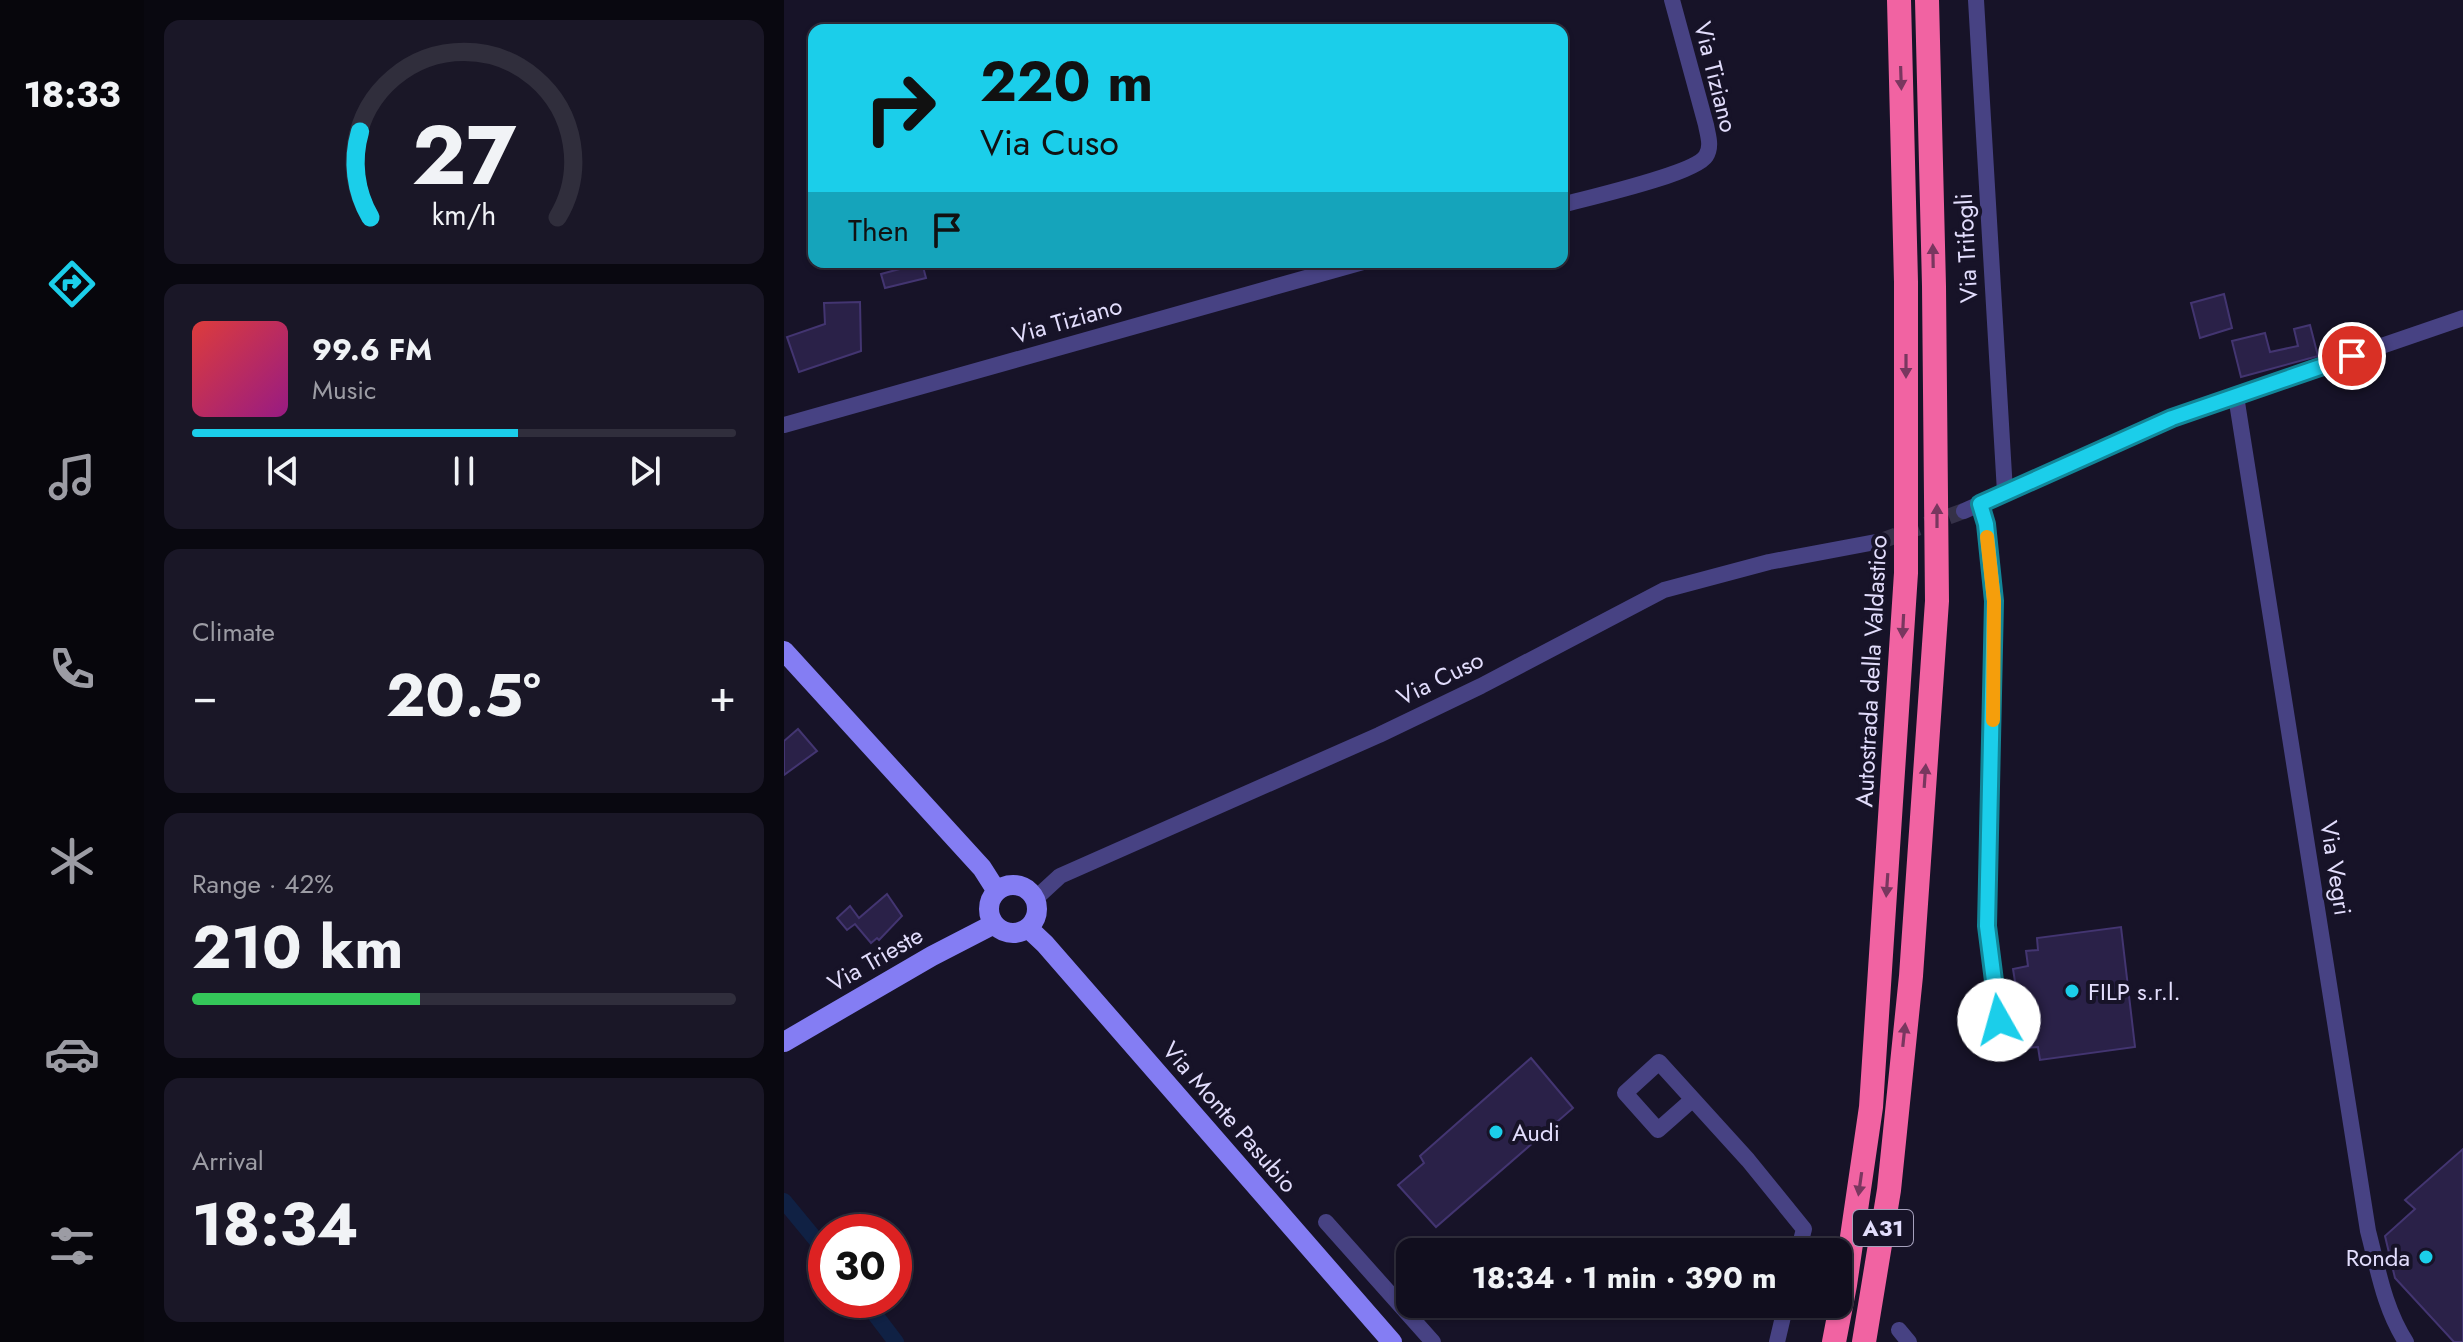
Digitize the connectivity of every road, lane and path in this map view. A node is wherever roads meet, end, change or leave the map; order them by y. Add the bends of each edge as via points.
1 (1672, 0) edge
2 (1899, 0) edge
3 (1927, 0) edge
4 (1976, 0) edge
5 (1568, 203) edge
6 (1342, 268) edge
7 (2463, 318) edge
8 (2236, 396) junction
9 (784, 425) edge
10 (2005, 492) junction
11 (1980, 504) junction
12 (1964, 511) tunnel mouth
13 (1881, 541) tunnel mouth
14 (784, 651) edge
15 (996, 890) junction
16 (1035, 899) junction
17 (994, 924) junction
18 (1028, 928) junction
19 (1999, 1020) dead end
20 (784, 1042) edge
21 (1692, 1100) dead end
22 (1326, 1222) dead end
23 (1802, 1238) edge
24 (1783, 1318) edge
25 (1392, 1342) edge
26 (1433, 1342) edge
27 (1777, 1342) edge
28 (1834, 1342) edge
29 (1864, 1342) edge
30 (2406, 1342) edge

1 - 5 street, Via Tiziano via 1706,125 1706,157 1683,171
2 -> 28 highway, Autostrada della Valdastico / A31 via 1906,573 1871,1107
29 -> 3 highway, A31 via 1889,1190 1911,976 1937,601
4 - 10 street, Via Trifogli
6 - 9 street, Via Tiziano
7 - 8 street
8 - 10 street via 2172,418
8 - 30 street, Via Vegri via 2368,1231 2384,1295
10 - 11 street
11 - 12 street
11 - 19 street via 1994,601 1987,926
13 - 16 street, Via Cuso via 1754,565 1664,590 1379,735 1060,876
14 - 15 main road via 982,868
15 - 16 main road via 1018,885
15 - 17 main road via 989,903
16 - 18 main road via 1036,915
17 - 18 main road via 1006,932
17 - 20 main road, Via Trieste
18 - 25 main road, Via Monte Pasubio
21 - 23 street via 1804,1229
22 - 26 street
24 - 27 street

